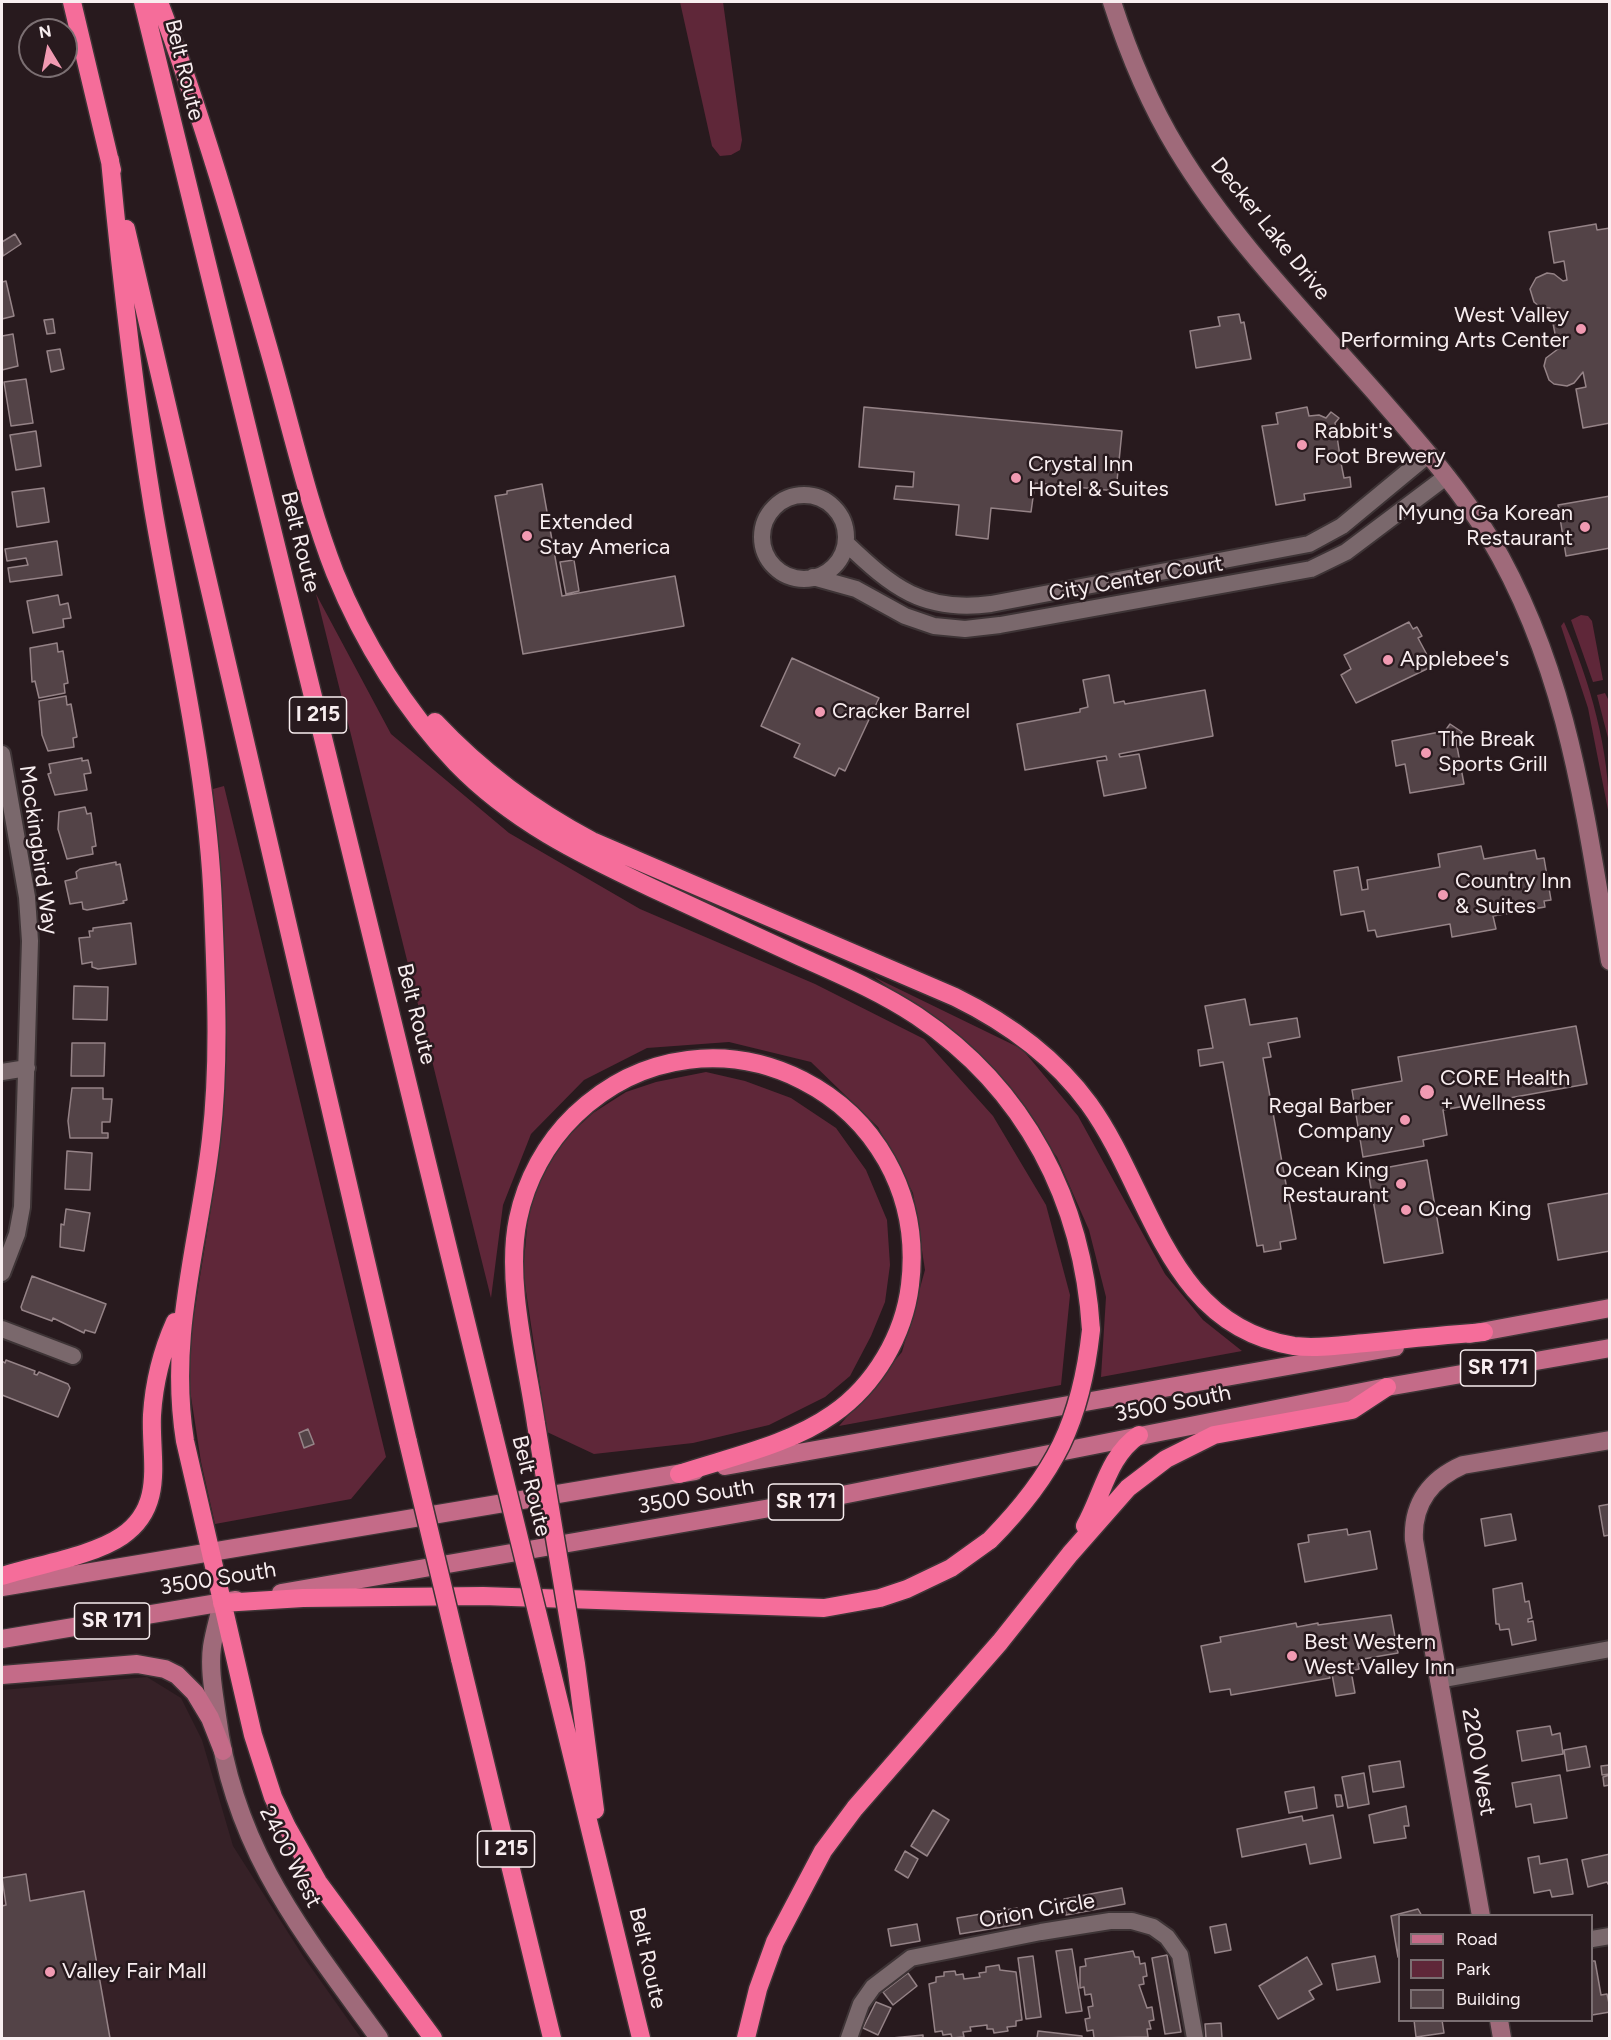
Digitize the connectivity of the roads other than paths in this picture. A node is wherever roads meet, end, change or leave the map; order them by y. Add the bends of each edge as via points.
1 (72, 2) edge
2 (143, 2) edge
3 (159, 2) edge
4 (1112, 2) edge
5 (110, 160) junction
6 (1429, 453) junction
7 (1447, 476) junction
8 (846, 543) junction
9 (813, 577) junction
10 (367, 636) junction
11 (2, 754) edge
12 (8, 824) edge
13 (1610, 961) edge
14 (27, 1068) junction
15 (2, 1072) edge
16 (2, 1273) edge
17 (184, 1304) junction
18 (1610, 1308) edge
19 (2, 1329) edge
20 (1484, 1332) junction
21 (1610, 1348) edge
22 (73, 1356) dead end
23 (1387, 1387) junction
24 (1139, 1435) junction
25 (1610, 1440) edge
26 (679, 1474) junction
27 (211, 1550) junction
28 (1070, 1554) junction
29 (2, 1576) edge
30 (2, 1587) edge
31 (222, 1603) junction
32 (2, 1639) edge
33 (1610, 1649) edge
34 (2, 1674) edge
35 (1439, 1680) junction
36 (223, 1750) junction
37 (598, 1860) junction
38 (1481, 1914) edge
39 (1610, 1936) edge
40 (1593, 1939) edge
41 (1499, 2022) edge
42 (379, 2038) edge
43 (434, 2038) edge
44 (552, 2038) edge
45 (641, 2038) edge
46 (746, 2038) edge
47 (849, 2038) edge
48 (1195, 2038) edge
49 (1502, 2038) edge

1 - 5 highway, I 215
2 - 37 highway, Belt Route / I 215, bridge
3 - 10 highway via 211,150 326,547 344,594
4 - 6 street, Decker Lake Drive via 1156,110 1218,209
5 - 17 highway via 135,384 200,772 213,901 214,1107
5 - 44 highway, I 215, bridge via 408,1443
6 - 7 street, Decker Lake Drive
6 - 8 street, City Center Court via 1342,526 1309,544 991,604 940,606 923,600 873,569
7 - 9 street, City Center Court via 1346,552 1311,569 1000,625 965,629 926,624 856,589
7 - 13 street, Decker Lake Drive via 1488,536 1517,589 1556,687 1575,764
8 - 9 street via 834,566
8 - 9 street, City Center Court via 842,518 825,501 813,496 790,498 771,512 762,533 768,557 785,574
10 - 20 highway via 405,687 451,738 506,788 537,810 592,841 978,1008 1039,1050 1074,1084 1102,1123 1180,1273 1231,1322 1269,1340 1312,1348
10 - 31 highway, bridge via 386,671 432,736 482,788 518,817 585,857 872,990 939,1032 977,1065 1029,1130 1065,1197 1080,1247 1091,1330 1080,1398 1066,1438 1031,1495 990,1540 951,1568 880,1598 824,1608 483,1596
11 - 12 street, Mockingbird Way
12 - 14 street, Mockingbird Way via 29,919
14 - 15 street
14 - 16 street, Mockingbird Way via 21,1220
17 - 27 highway via 178,1368 181,1417
17 - 29 highway via 159,1371 152,1414 154,1488 142,1516 123,1536 98,1548
18 - 20 main road, 3500 South / SR 171
19 - 22 street
20 - 26 main road, 3500 South / SR 171
21 - 23 main road, 3500 South / SR 171
23 - 24 main road, 3500 South / SR 171
23 - 28 highway via 1352,1410 1214,1435 1188,1446 1128,1488
24 - 28 highway via 1124,1445 1112,1463 1095,1507
24 - 31 main road, 3500 South / SR 171 via 712,1519
25 - 35 street, 2200 West via 1463,1465 1445,1474 1423,1496 1415,1517 1414,1540
26 - 27 main road, 3500 South / SR 171
26 - 37 highway, bridge via 787,1438 836,1412 878,1370 905,1312 912,1270 910,1228 899,1185 877,1143 849,1110 818,1087 782,1070 751,1062 678,1062 637,1074 600,1095 553,1140 531,1178 517,1220 515,1285 591,1760
27 - 30 main road, 3500 South / SR 171
27 - 31 highway
28 - 46 highway via 823,1851 775,1942
31 - 32 main road, 3500 South / SR 171
31 - 36 street, 2400 West via 212,1648
31 - 43 highway via 253,1735 287,1827 318,1882
33 - 35 street
34 - 36 main road via 137,1664 165,1669 195,1693
35 - 38 street, 2200 West
36 - 42 street, 2400 West via 242,1819 271,1883
37 - 45 highway, Belt Route / I 215
39 - 40 street
41 - 49 street
47 - 48 street, Orion Circle via 861,2004 873,1987 911,1958 1041,1932 1121,1921 1153,1927 1174,1945 1180,1955

